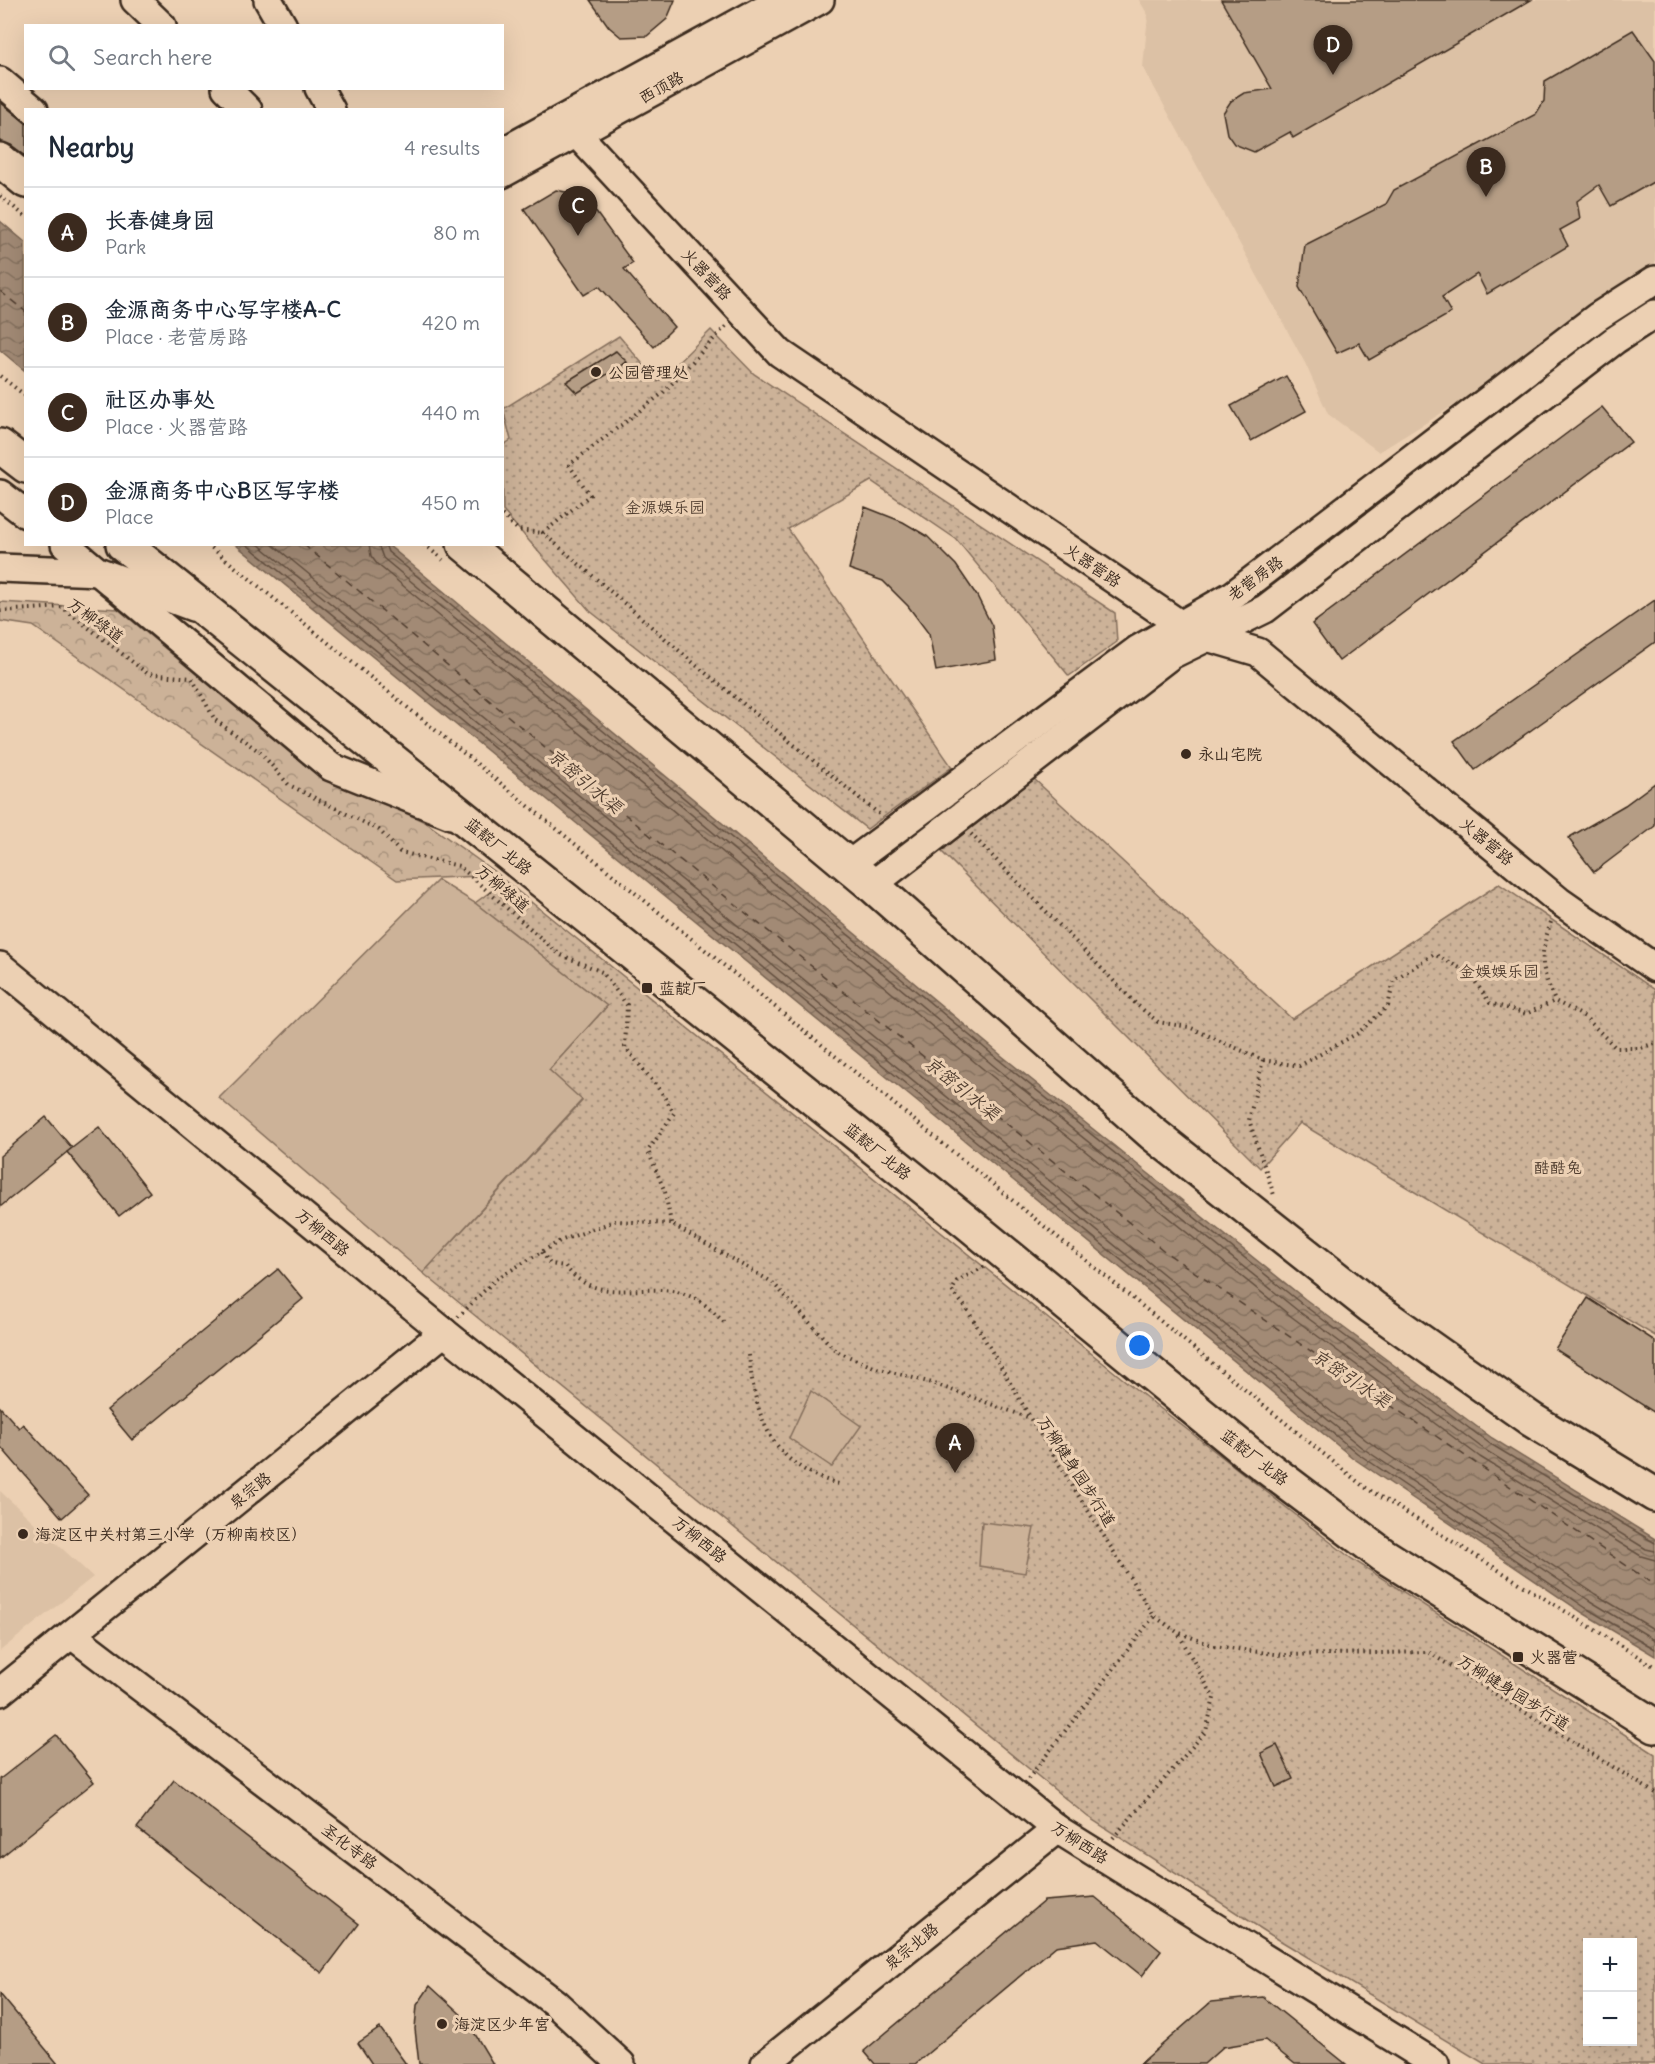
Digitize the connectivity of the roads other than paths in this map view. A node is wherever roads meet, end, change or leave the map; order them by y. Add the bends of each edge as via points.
1 (135, 0) edge
2 (268, 0) edge
3 (780, 0) edge
4 (820, 0) edge
5 (160, 24) edge
6 (282, 24) edge
7 (0, 81) edge
8 (228, 90) edge
9 (320, 90) edge
10 (32, 108) edge
11 (246, 108) edge
12 (330, 108) edge
13 (570, 127) junction
14 (504, 151) edge
15 (0, 160) edge
16 (504, 173) edge
17 (24, 179) edge
18 (1655, 280) edge
19 (1655, 314) edge
20 (0, 446) edge
21 (24, 464) edge
22 (0, 494) edge
23 (24, 512) edge
24 (68, 546) edge
25 (125, 546) edge
26 (466, 546) edge
27 (0, 568) edge
28 (100, 572) junction
29 (209, 613) junction
30 (1181, 625) junction
31 (1208, 637) junction
32 (471, 824) junction
33 (860, 875) junction
34 (0, 966) edge
35 (1655, 968) edge
36 (444, 1332) junction
37 (1655, 1495) edge
38 (72, 1635) junction
39 (0, 1692) edge
40 (1655, 1726) edge
41 (1057, 1829) junction
42 (621, 2064) edge
43 (765, 2064) edge
44 (1435, 2064) edge

1 - 5 street
2 - 6 street
3 - 13 street, 西顶路
4 - 13 street, 西顶路
7 - 10 street
8 - 11 street
9 - 12 street
13 - 14 street, 西顶路
13 - 16 street, 西顶路
13 - 30 street, 火器营路 via 780,353
15 - 17 highway
18 - 30 street, 老营房路 via 1597,317 1233,595
19 - 31 street, 老营房路 via 1615,340 1265,609
20 - 21 highway
22 - 23 street
24 - 28 street
25 - 29 highway, 蓝靛厂北路
26 - 33 highway
27 - 28 street
28 - 29 street
28 - 32 street via 331,767
29 - 32 highway, 蓝靛厂北路
30 - 31 street, 火器营路
30 - 33 street, 老营房路 via 1137,650 897,829
31 - 33 street, 老营房路 via 1171,655
31 - 35 street, 火器营路 via 1258,652 1559,901
32 - 40 highway, 蓝靛厂北路 via 1257,1460 1383,1555
33 - 37 highway via 1152,1133 1372,1307 1532,1420
34 - 36 street, 万柳西路
36 - 38 street, 泉宗路
36 - 41 street, 万柳西路
38 - 39 street, 泉宗路
38 - 42 street, 圣化寺路 via 555,2003
41 - 43 street, 泉宗北路
41 - 44 street, 万柳西路

